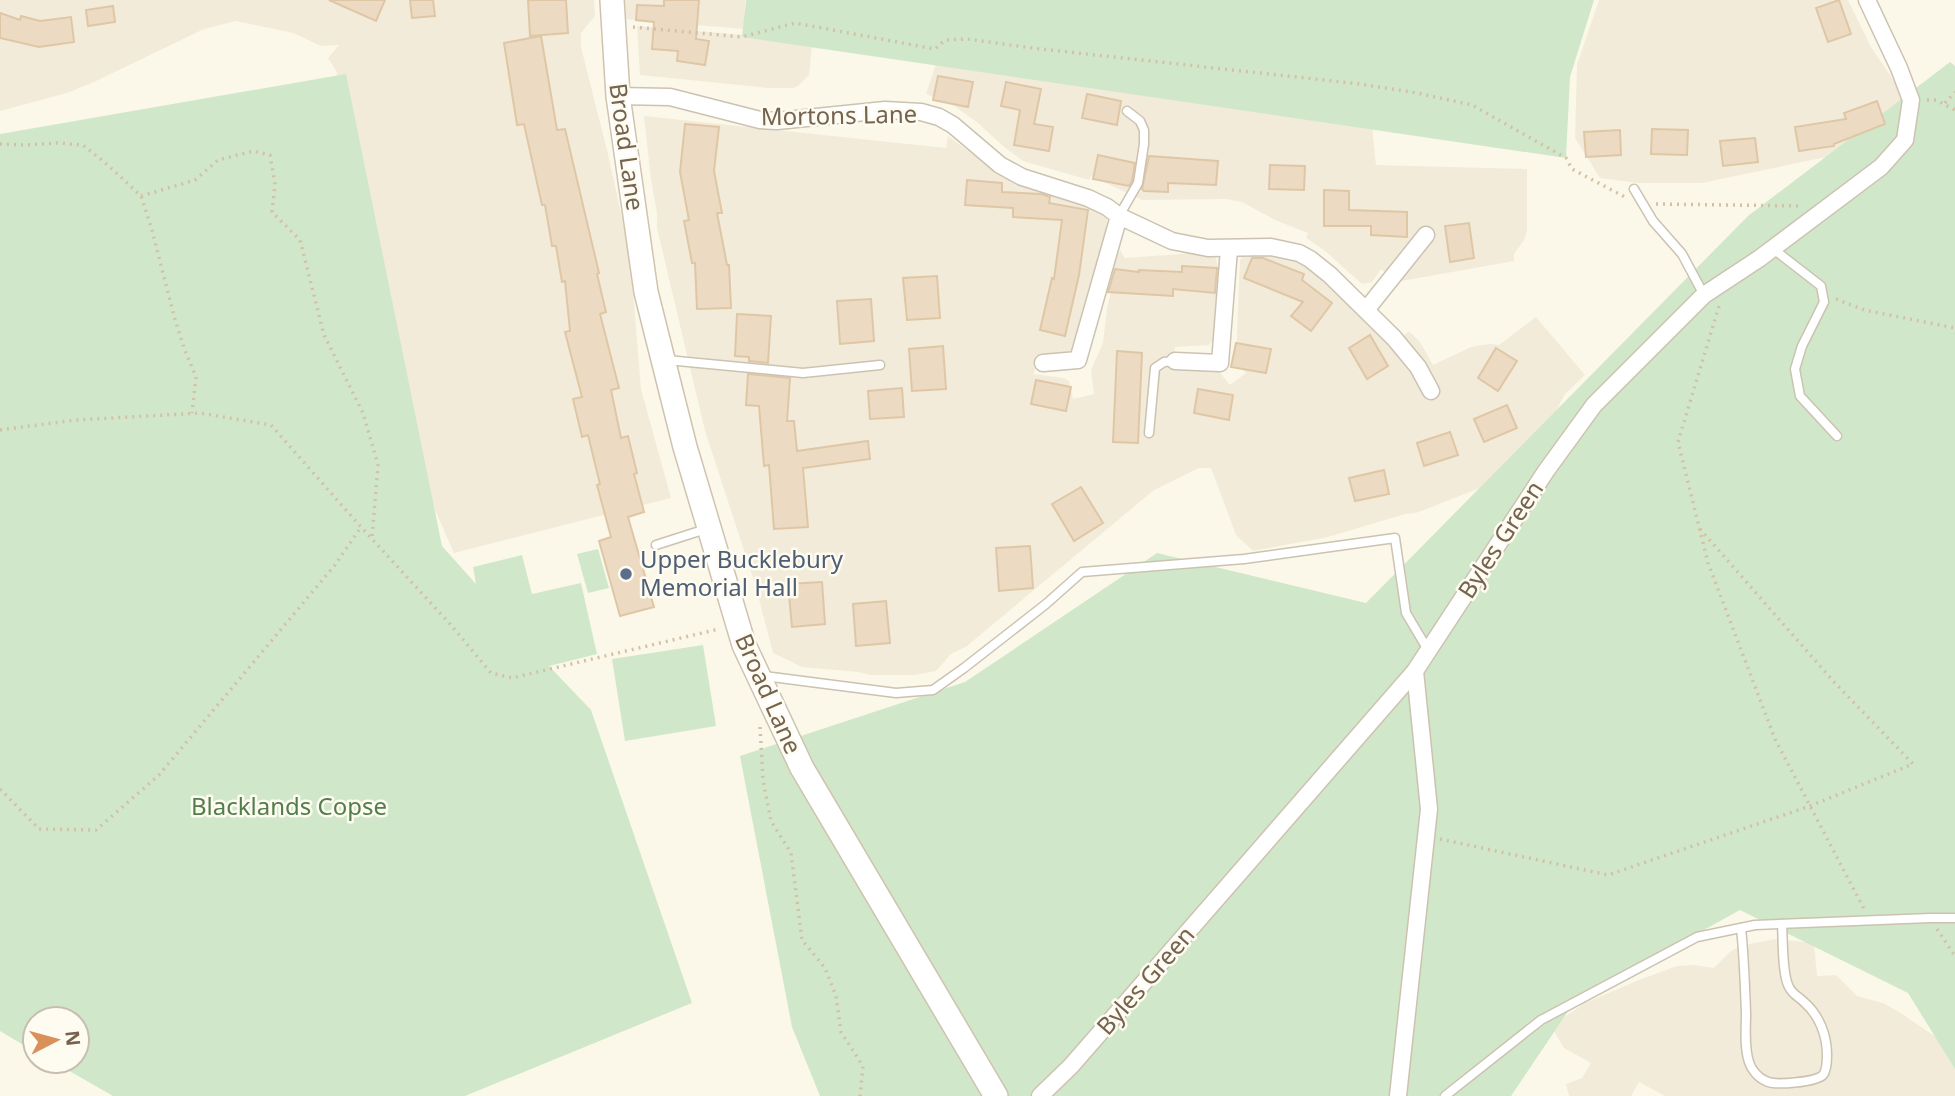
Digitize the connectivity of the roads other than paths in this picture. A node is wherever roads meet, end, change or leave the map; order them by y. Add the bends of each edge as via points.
1 (611, 0) edge
2 (1867, 0) edge
3 (618, 96) junction
4 (1127, 111) dead end
5 (1634, 190) dead end
6 (1119, 216) junction
7 (1426, 235) dead end
8 (1772, 248) junction
9 (1229, 249) junction
10 (1704, 295) junction
11 (1366, 310) junction
12 (663, 360) junction
13 (1175, 361) joint
14 (1043, 363) dead end
15 (880, 365) dead end
16 (1431, 391) dead end
17 (1149, 433) dead end
18 (1837, 436) dead end
19 (709, 528) junction
20 (656, 545) dead end
21 (1429, 650) junction
22 (1415, 671) junction
23 (760, 682) junction
24 (1955, 918) edge
25 (1782, 924) junction
26 (1741, 928) junction
27 (996, 1096) edge
28 (1040, 1096) edge
29 (1398, 1096) edge
30 (1444, 1096) edge

1 - 3 street, Broad Lane
2 - 8 street, Byles Green via 1911,100 1905,140 1881,167
3 - 6 street, Mortons Lane via 670,97 777,121 885,110 922,112 953,125 1000,165 1022,177 1088,198
3 - 12 street, Broad Lane via 646,292
4 - 6 lane via 1140,121 1144,144 1138,183
5 - 10 lane via 1682,254
6 - 9 street, Mortons Lane via 1172,241
6 - 14 street via 1077,359
7 - 11 street
8 - 10 street, Byles Green
8 - 18 lane via 1821,286 1824,302 1795,369 1800,396
9 - 11 street, Mortons Lane via 1271,247 1299,253
9 - 13 street via 1220,363
10 - 21 street, Byles Green via 1594,405
11 - 16 street, Mortons Lane via 1406,350
12 - 15 lane via 803,373
12 - 19 street, Broad Lane
13 - 17 lane via 1155,368
19 - 20 lane
19 - 23 street, Broad Lane via 744,645
21 - 22 street, Byles Green
21 - 23 lane via 1406,613 1395,538 1244,559 1082,572 933,690 896,693
22 - 28 street, Byles Green via 1081,1056
22 - 29 street via 1429,809
23 - 27 street, Broad Lane via 802,768
24 - 25 lane
25 - 26 lane
25 - 26 lane via 1786,982 1822,1026 1826,1068 1817,1079 1766,1082 1749,1062
26 - 30 lane via 1698,937 1541,1020

